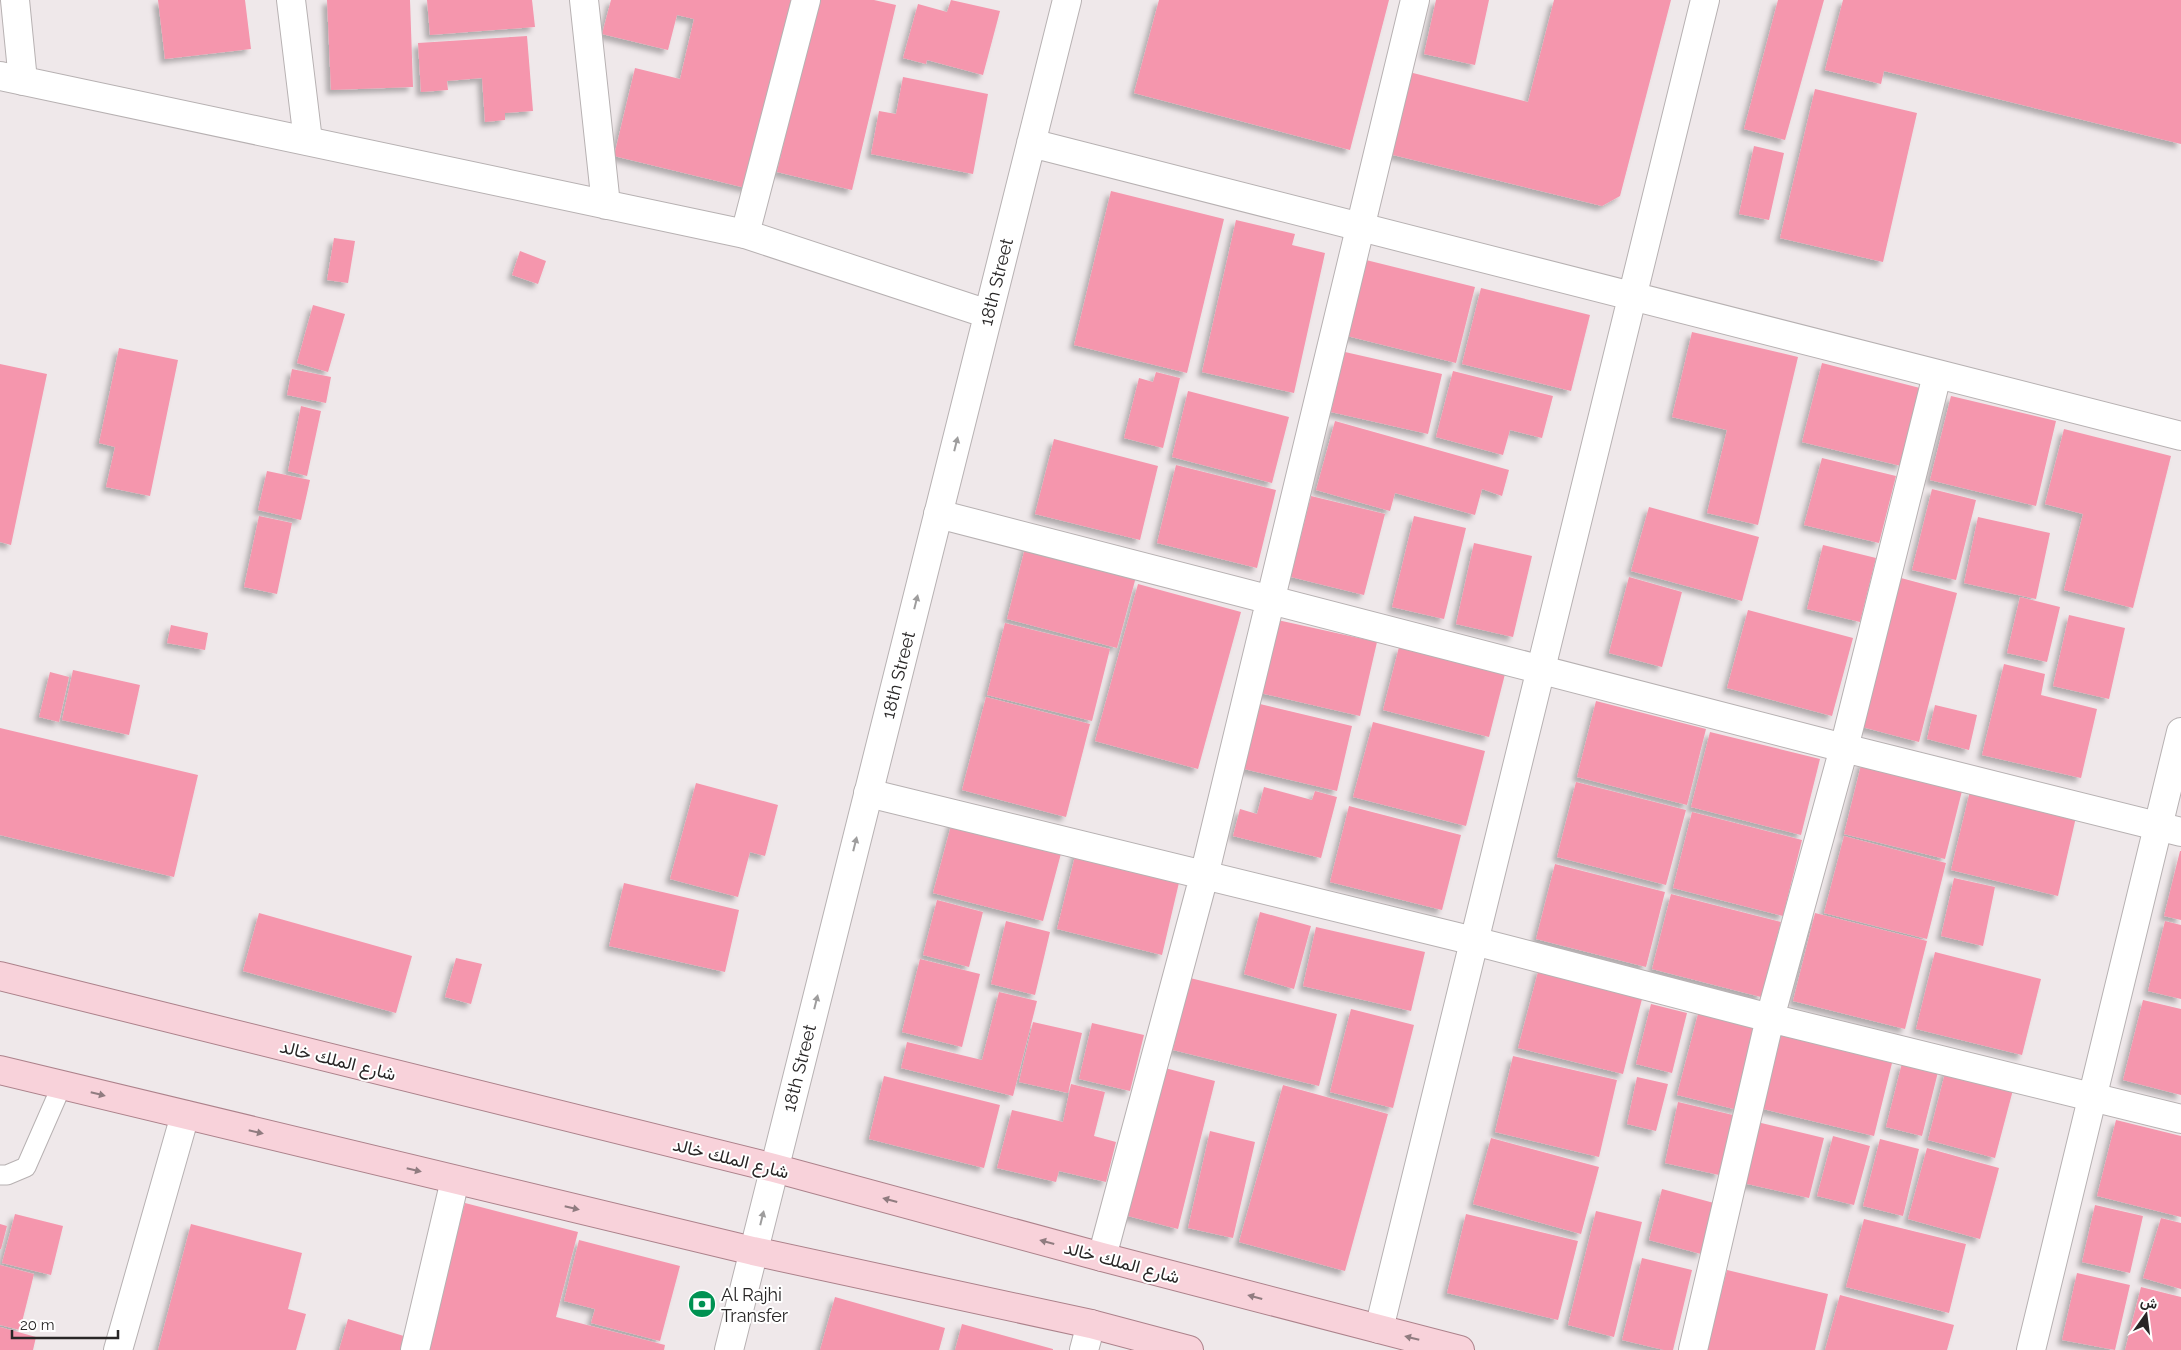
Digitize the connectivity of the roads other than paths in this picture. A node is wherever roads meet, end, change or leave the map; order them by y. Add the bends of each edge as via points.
1 (15, 0) edge
2 (291, 0) edge
3 (584, 0) edge
4 (806, 0) edge
5 (1067, 0) edge
6 (1415, 0) edge
7 (1705, 0) edge
8 (11, 79) edge
9 (308, 141) junction
10 (1031, 143) junction
11 (606, 205) junction
12 (1360, 226) junction
13 (745, 234) junction
14 (1632, 297) junction
15 (988, 314) junction
16 (1937, 375) junction
17 (2181, 436) edge
18 (938, 514) junction
19 (1269, 600) junction
20 (1540, 670) junction
21 (2181, 732) edge
22 (1844, 748) junction
23 (868, 793) junction
24 (2170, 830) edge
25 (1204, 876) junction
26 (1474, 941) junction
27 (0, 976) edge
28 (1770, 1018) junction
29 (0, 1070) edge
30 (62, 1085) junction
31 (2093, 1098) junction
32 (185, 1115) junction
33 (2181, 1119) edge
34 (774, 1168) junction
35 (0, 1175) edge
36 (455, 1180) junction
37 (754, 1251) junction
38 (1102, 1257) junction
39 (1091, 1324) junction
40 (1379, 1329) junction
41 (118, 1350) edge
42 (415, 1350) edge
43 (729, 1350) edge
44 (1084, 1350) edge
45 (1188, 1350) edge
46 (1460, 1350) edge
47 (1693, 1350) edge
48 (2031, 1350) edge

1 - 8 street
2 - 9 street
3 - 11 street
4 - 13 street
5 - 10 street, 18th Street
6 - 12 street
7 - 14 street
8 - 9 street
9 - 11 street
10 - 12 street
10 - 15 street, 18th Street
11 - 13 street
12 - 14 street
12 - 19 street
13 - 15 street
14 - 16 street
14 - 20 street
18 -> 15 street, 18th Street
16 - 17 street
16 - 22 street
18 - 19 street
23 -> 18 street, 18th Street
19 - 20 street
19 - 25 street
20 - 22 street
20 - 26 street
21 - 24 street
22 - 24 street
22 - 28 street
23 - 25 street
34 -> 23 street, 18th Street
24 - 31 street
25 - 26 street
25 - 38 street
26 - 28 street
26 - 40 street
27 - 34 main road, شارع الملك خالد
28 - 31 street
28 - 47 street
29 - 30 main road
30 -> 32 main road
30 - 35 lane via 26,1167
31 - 33 street
31 - 48 street
32 -> 36 main road
32 - 41 street
37 -> 34 street, 18th Street
38 -> 34 main road, شارع الملك خالد
36 -> 37 main road
36 - 42 street
37 - 39 main road
37 - 43 street, 18th Street
40 -> 38 main road, شارع الملك خالد
39 - 44 street
39 - 45 main road
46 -> 40 main road, شارع الملك خالد

